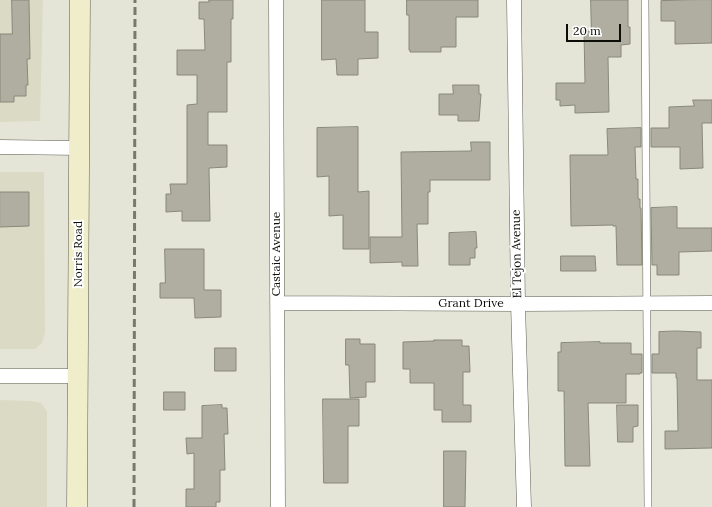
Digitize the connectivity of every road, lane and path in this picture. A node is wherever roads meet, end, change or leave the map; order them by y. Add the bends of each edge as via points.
1 (80, 0) edge
2 (276, 0) edge
3 (514, 0) edge
4 (645, 0) edge
5 (0, 147) edge
6 (79, 148) junction
7 (277, 303) junction
8 (712, 303) edge
9 (518, 304) junction
10 (647, 304) junction
11 (0, 376) edge
12 (78, 376) junction
13 (77, 507) edge
14 (278, 507) edge
15 (524, 507) edge
16 (648, 507) edge

1 - 6 street, Norris Road
2 - 7 street, Castaic Avenue
3 - 9 street, El Tejon Avenue
4 - 10 lane
5 - 6 street
6 - 12 street, Norris Road
7 - 9 street, Grant Drive
7 - 14 street, Castaic Avenue
8 - 10 street, Grant Drive
9 - 10 street, Grant Drive
9 - 15 street, El Tejon Avenue
10 - 16 lane
11 - 12 street
12 - 13 street, Norris Road

